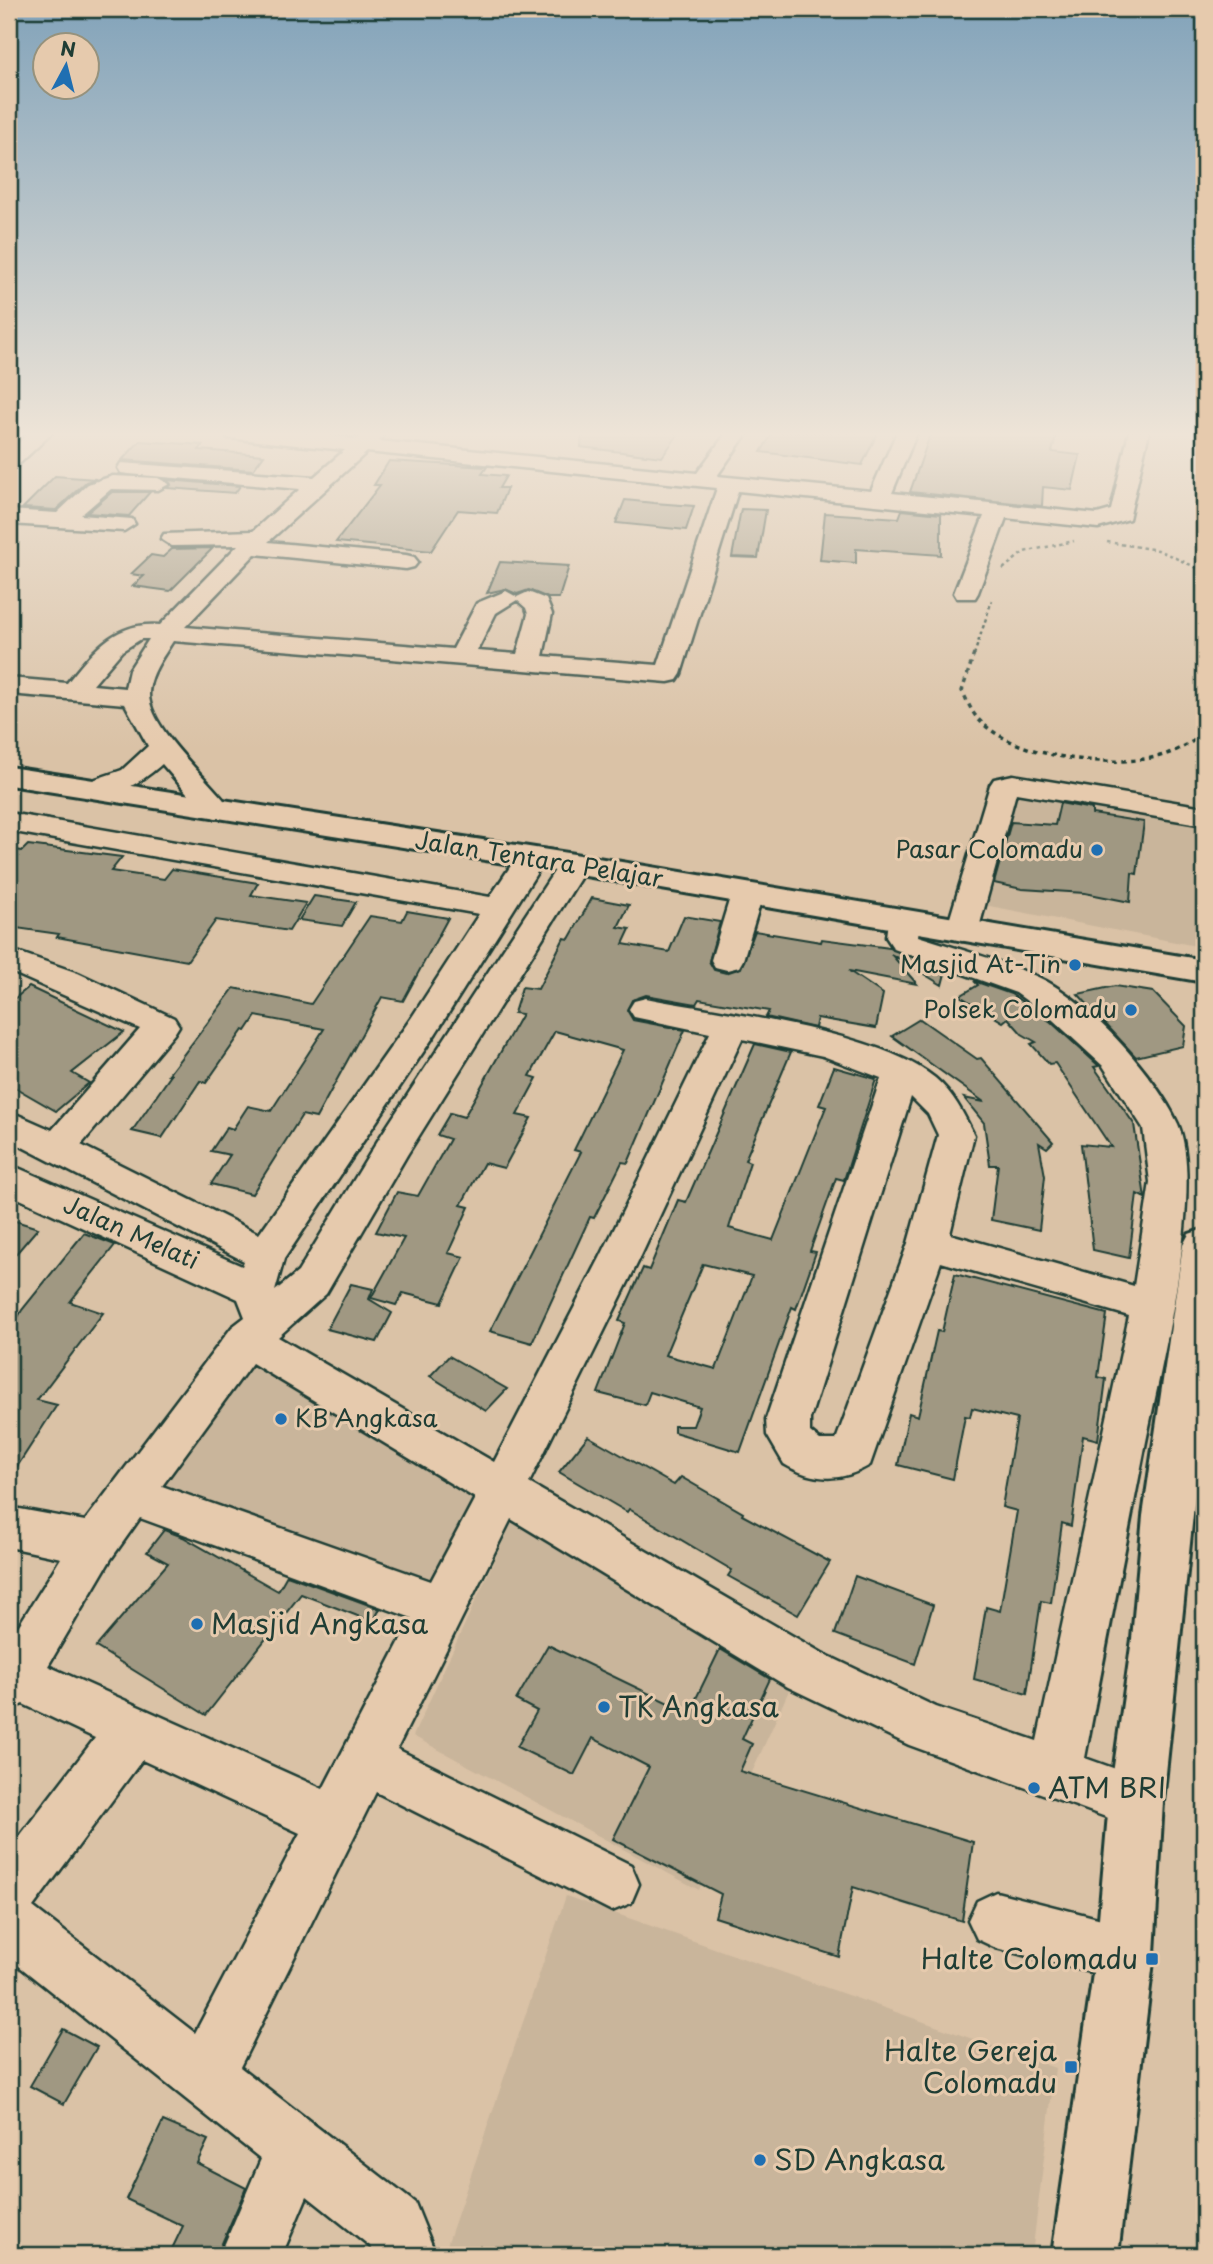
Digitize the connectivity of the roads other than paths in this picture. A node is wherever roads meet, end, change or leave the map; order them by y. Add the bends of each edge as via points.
1 (260, 538) edge
2 (712, 538) edge
3 (988, 538) edge
4 (172, 539) dead end
5 (254, 543) junction
6 (407, 562) dead end
7 (966, 593) dead end
8 (165, 632) junction
9 (461, 658) junction
10 (528, 663) junction
11 (9, 686) edge
12 (75, 691) junction
13 (136, 697) junction
14 (164, 747) junction
15 (9, 776) edge
16 (94, 789) junction
17 (216, 808) junction
18 (1204, 816) edge
19 (9, 822) edge
20 (531, 858) junction
21 (574, 864) junction
22 (747, 894) junction
23 (499, 908) junction
24 (904, 921) junction
25 (962, 931) junction
26 (9, 959) edge
27 (727, 960) dead end
28 (1204, 971) edge
29 (646, 1009) dead end
30 (731, 1026) junction
31 (901, 1072) junction
32 (9, 1124) edge
33 (58, 1147) junction
34 (9, 1178) edge
35 (928, 1243) junction
36 (1204, 1245) edge
37 (258, 1300) junction
38 (1151, 1307) junction
39 (502, 1490) junction
40 (131, 1495) junction
41 (9, 1527) edge
42 (95, 1544) junction
43 (442, 1607) junction
44 (12, 1681) edge
45 (133, 1730) junction
46 (364, 1759) junction
47 (1056, 1773) junction
48 (1136, 1802) junction
49 (333, 1821) junction
50 (612, 1884) dead end
51 (9, 1894) edge
52 (996, 1920) dead end
53 (9, 1923) edge
54 (1125, 1953) junction
55 (205, 2074) junction
56 (296, 2148) junction
57 (251, 2255) edge
58 (405, 2255) edge
59 (1085, 2255) edge

1 - 5 street
2 - 10 street via 668,674
3 - 7 street
4 - 5 street
5 - 6 street
5 - 8 street
8 - 9 street
8 - 12 street via 125,636
8 - 13 street via 139,672
9 - 10 street
9 - 10 street via 486,608 517,599 537,604 540,614
11 - 12 street
12 - 13 street
13 - 14 street
14 - 16 street via 132,776
14 - 17 street
15 - 16 main road, Jalan Tentara Pelajar
16 - 17 main road, Jalan Tentara Pelajar
17 - 20 main road, Jalan Tentara Pelajar
18 - 25 street via 1004,785
19 - 23 street
20 - 21 main road, Jalan Tentara Pelajar
20 - 23 street
21 - 22 main road, Jalan Tentara Pelajar
21 - 37 street via 393,1146 312,1283
22 - 24 main road, Jalan Tentara Pelajar
22 - 27 street
23 - 37 street
24 - 25 main road, Jalan Tentara Pelajar
24 - 38 street via 905,942 1028,985 1065,1012 1115,1058 1152,1109 1161,1128 1169,1182
25 - 28 main road, Jalan Tentara Pelajar
26 - 33 street via 162,1026
29 - 30 street
30 - 31 street via 870,1057
30 - 39 street
31 - 35 street via 923,1085 956,1135
31 - 35 street via 788,1419 789,1435 797,1449 830,1461 845,1460 855,1452
32 - 33 street
33 - 37 street
34 - 37 street, Jalan Melati
35 - 38 street
36 - 48 main road via 1167,1516
37 - 39 street
37 - 40 street
38 - 47 street
39 - 43 street
39 - 47 street via 805,1670 927,1728
40 - 42 street
40 - 43 street
41 - 42 street
42 - 44 street
43 - 46 street
44 - 45 street
45 - 49 street
45 - 51 street
46 - 49 street
46 - 50 street
47 - 48 street
48 - 54 main road
49 - 55 street
52 - 54 street
53 - 55 street
54 - 59 main road
55 - 56 street
56 - 57 street
56 - 58 street via 393,2225

